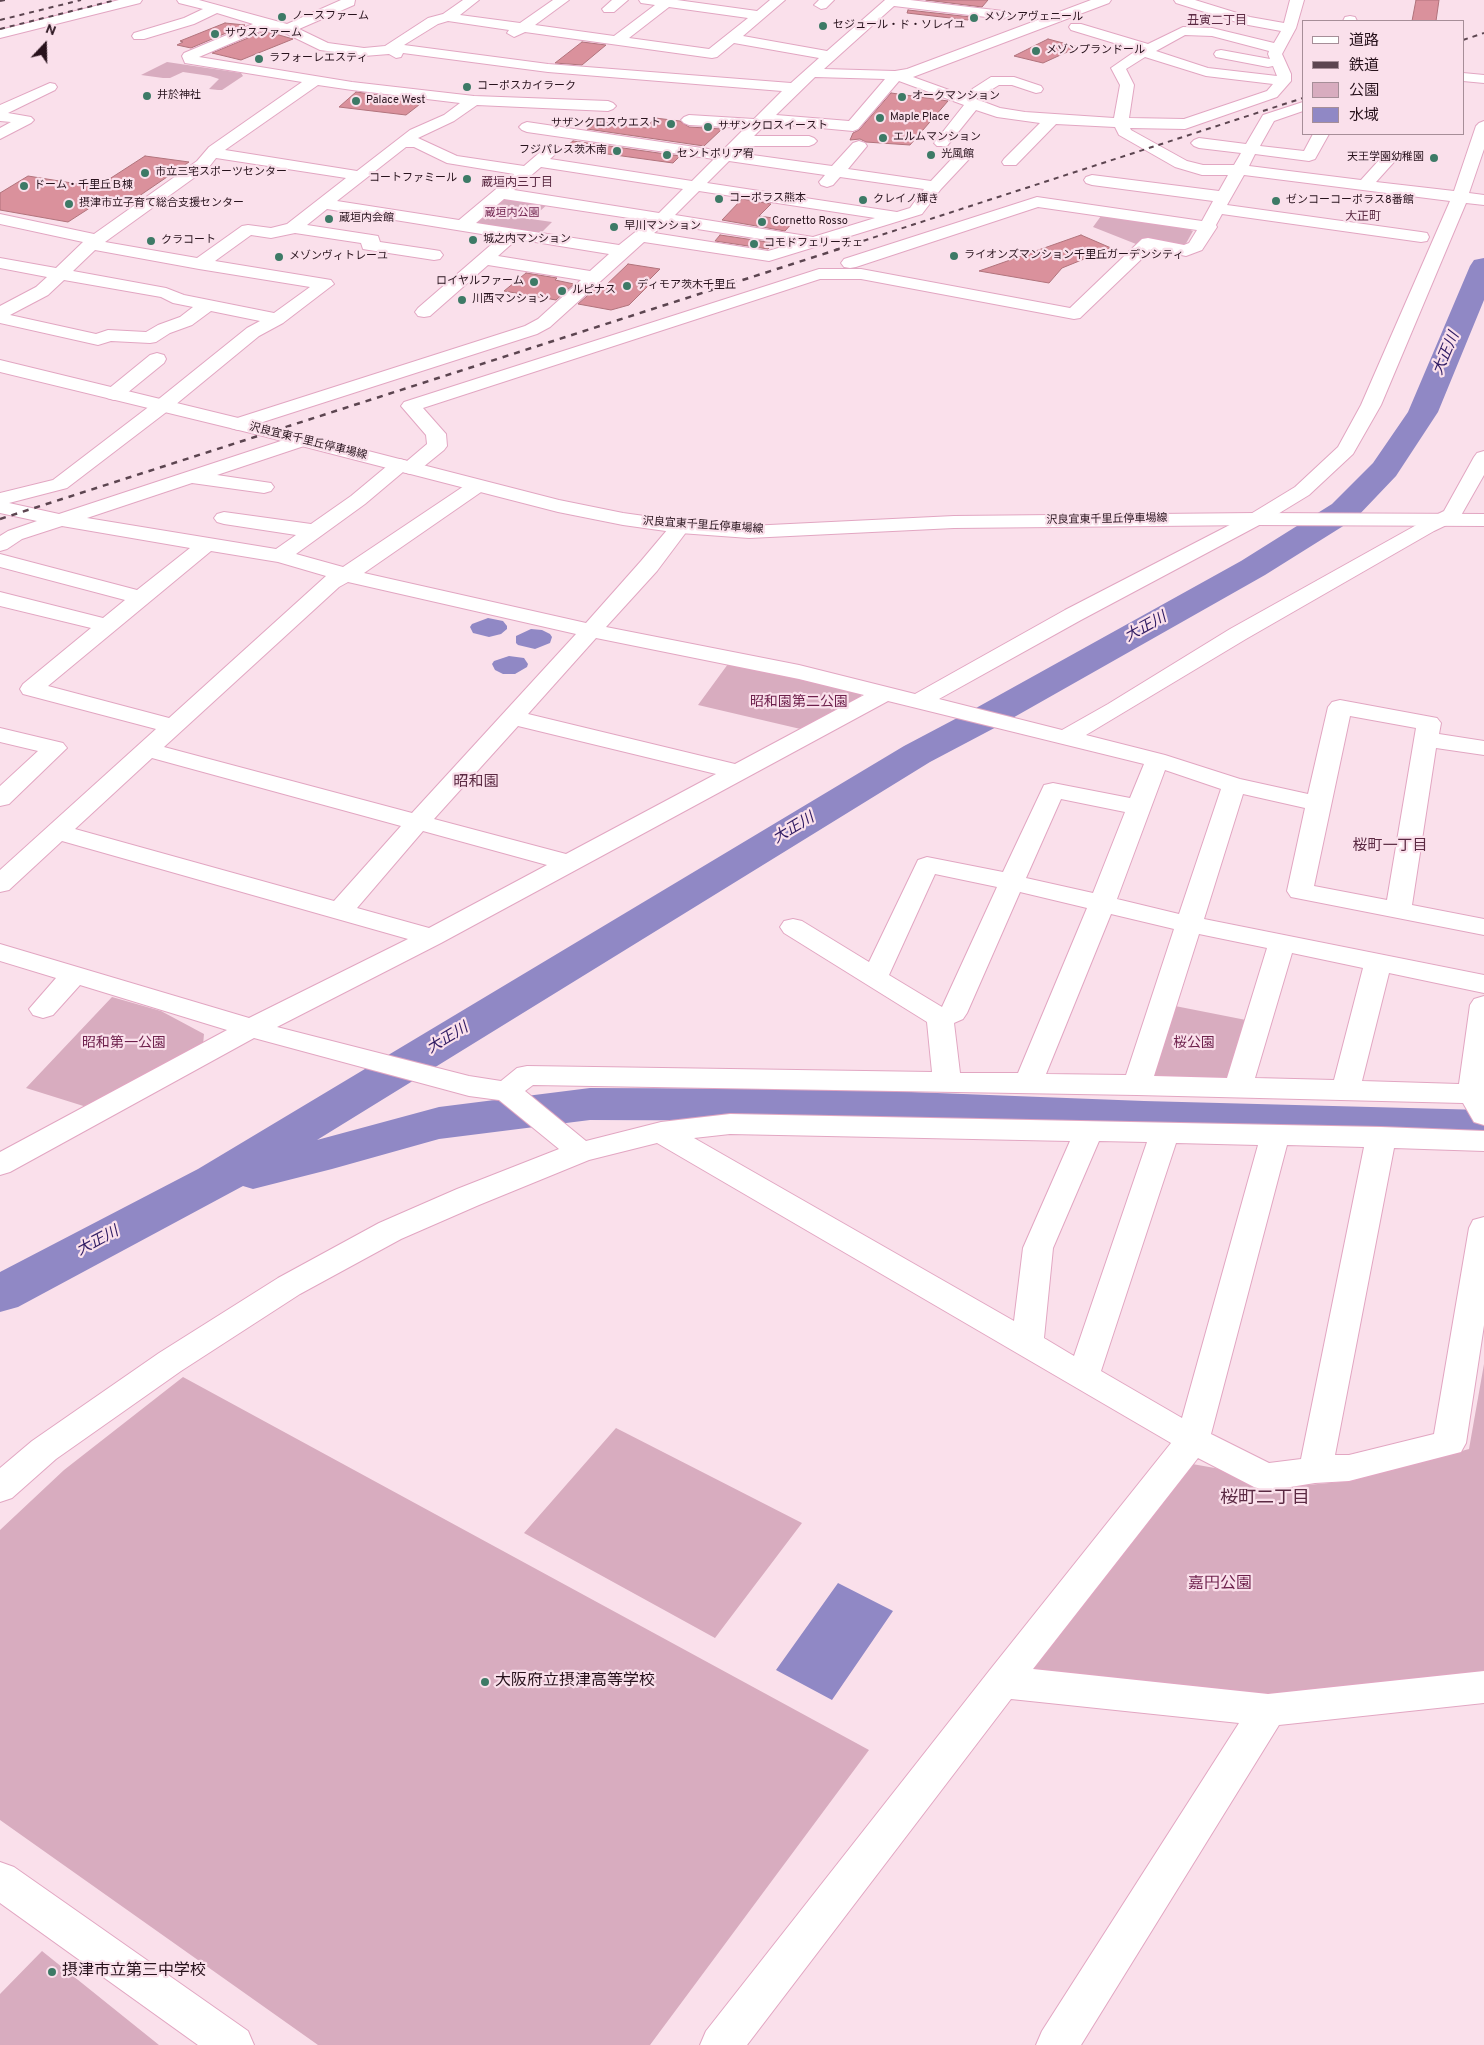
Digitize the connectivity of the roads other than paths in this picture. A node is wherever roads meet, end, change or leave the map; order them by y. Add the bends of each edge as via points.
1 (135, 0) edge
2 (184, 0) edge
3 (348, 0) edge
4 (472, 0) edge
5 (562, 0) edge
6 (621, 0) edge
7 (646, 0) edge
8 (778, 0) edge
9 (1104, 0) edge
10 (1181, 0) edge
11 (669, 1) edge
12 (893, 1) edge
13 (1290, 8) edge
14 (215, 9) junction
15 (609, 9) dead end
16 (759, 15) junction
17 (1003, 15) dead end
18 (1099, 15) dead end
19 (73, 16) junction
20 (448, 17) junction
21 (266, 23) junction
22 (88, 26) dead end
23 (522, 27) junction
24 (1290, 28) junction
25 (288, 29) junction
26 (0, 34) edge
27 (787, 34) dead end
28 (139, 36) dead end
29 (346, 36) dead end
30 (731, 38) junction
31 (1000, 39) junction
32 (1043, 39) dead end
33 (620, 40) junction
34 (772, 45) junction
35 (325, 47) junction
36 (396, 47) junction
37 (1278, 48) junction
38 (792, 49) junction
39 (1295, 49) dead end
40 (1147, 50) junction
41 (1221, 54) dead end
42 (778, 58) dead end
43 (830, 58) junction
44 (476, 59) junction
45 (382, 64) dead end
46 (861, 65) dead end
47 (1280, 65) junction
48 (548, 68) junction
49 (585, 70) junction
50 (812, 73) junction
51 (367, 75) dead end
52 (895, 75) junction
53 (286, 76) junction
54 (648, 77) junction
55 (1464, 77) edge
56 (1484, 79) edge
57 (314, 80) junction
58 (1198, 80) dead end
59 (1284, 81) junction
60 (352, 86) junction
61 (50, 87) dead end
62 (794, 88) junction
63 (1036, 89) dead end
64 (1272, 94) junction
65 (474, 100) junction
66 (512, 102) junction
67 (968, 102) junction
68 (608, 106) junction
69 (1302, 106) edge
70 (0, 111) edge
71 (1280, 114) junction
72 (0, 116) edge
73 (1302, 117) edge
74 (689, 120) dead end
75 (1052, 120) junction
76 (760, 121) junction
77 (1121, 123) junction
78 (1484, 126) edge
79 (527, 127) dead end
80 (0, 134) edge
81 (572, 134) junction
82 (1320, 135) edge
83 (741, 141) junction
84 (809, 141) dead end
85 (403, 142) junction
86 (942, 143) dead end
87 (1199, 143) dead end
88 (859, 146) dead end
89 (1251, 149) junction
90 (214, 153) junction
91 (965, 154) dead end
92 (726, 156) junction
93 (1010, 162) dead end
94 (1386, 162) dead end
95 (532, 167) junction
96 (1239, 170) junction
97 (836, 172) junction
98 (360, 176) junction
99 (1092, 180) dead end
100 (695, 186) junction
101 (935, 186) junction
102 (1364, 186) junction
103 (172, 187) junction
104 (191, 190) dead end
105 (500, 193) junction
106 (1460, 197) junction
107 (1484, 200) edge
108 (808, 203) junction
109 (1221, 203) junction
110 (324, 204) junction
111 (899, 217) junction
112 (663, 218) junction
113 (0, 219) edge
114 (463, 225) junction
115 (1208, 227) junction
116 (293, 228) junction
117 (514, 233) junction
118 (639, 236) junction
119 (1421, 236) dead end
120 (94, 242) junction
121 (816, 242) junction
122 (622, 251) junction
123 (434, 255) dead end
124 (485, 259) junction
125 (0, 263) edge
126 (850, 263) dead end
127 (199, 264) junction
128 (59, 275) junction
129 (595, 276) junction
130 (208, 305) junction
131 (424, 312) dead end
132 (0, 313) edge
133 (0, 318) edge
134 (129, 319) dead end
135 (277, 319) junction
136 (108, 335) junction
137 (157, 358) dead end
138 (0, 366) edge
139 (114, 394) junction
140 (162, 406) junction
141 (238, 424) junction
142 (303, 440) junction
143 (1481, 466) edge
144 (406, 467) junction
145 (190, 477) junction
146 (476, 486) junction
147 (264, 487) dead end
148 (0, 499) edge
149 (0, 507) edge
150 (224, 518) dead end
151 (1256, 519) junction
152 (60, 520) junction
153 (1484, 520) edge
154 (1431, 521) junction
155 (680, 527) junction
156 (314, 531) junction
157 (207, 544) junction
158 (0, 545) edge
159 (280, 556) junction
160 (0, 560) edge
161 (53, 574) junction
162 (346, 575) junction
163 (142, 598) junction
164 (9, 601) edge
165 (0, 618) edge
166 (108, 626) junction
167 (589, 630) junction
168 (885, 693) junction
169 (922, 702) junction
170 (511, 717) junction
171 (174, 726) junction
172 (0, 735) edge
173 (1060, 736) junction
174 (1426, 739) junction
175 (1484, 748) edge
176 (148, 750) junction
177 (1157, 760) junction
178 (738, 772) junction
179 (1234, 785) junction
180 (4, 791) edge
181 (1318, 803) junction
182 (1139, 807) junction
183 (417, 823) junction
184 (57, 832) junction
185 (569, 863) junction
186 (1012, 882) junction
187 (0, 884) edge
188 (1102, 904) junction
189 (1398, 910) junction
190 (340, 911) junction
191 (1188, 924) junction
192 (793, 927) dead end
193 (1484, 927) edge
194 (432, 937) junction
195 (1282, 943) junction
196 (0, 952) edge
197 (1378, 963) junction
198 (75, 974) junction
199 (875, 977) junction
200 (1484, 984) edge
201 (1484, 1005) edge
202 (43, 1009) dead end
203 (940, 1018) junction
204 (252, 1028) junction
205 (947, 1082) junction
206 (1028, 1083) junction
207 (1137, 1085) junction
208 (1238, 1088) junction
209 (507, 1090) junction
210 (1346, 1090) junction
211 (1480, 1101) edge
212 (1089, 1131) junction
213 (661, 1132) junction
214 (1165, 1133) junction
215 (1274, 1135) junction
216 (1381, 1137) junction
217 (1484, 1141) edge
218 (573, 1145) junction
219 (0, 1165) edge
220 (1484, 1228) edge
221 (1027, 1345) junction
222 (1083, 1377) junction
223 (1193, 1440) junction
224 (1315, 1470) junction
225 (0, 1488) edge
226 (1002, 1682) junction
227 (1484, 1687) edge
228 (1268, 1710) junction
229 (0, 1880) edge
230 (233, 2045) edge
231 (721, 2045) edge
232 (1057, 2045) edge

1 - 19 street
2 - 14 street
3 - 25 street
4 - 20 street
5 - 23 street
6 - 15 street
7 - 11 street
8 - 16 street
9 - 31 street
10 - 24 street via 1248,21
11 - 16 street
11 - 33 street
12 - 17 street
12 - 43 street
13 - 24 street
14 - 21 street
14 - 28 street
16 - 30 street
18 - 40 street via 1070,30
19 - 22 street
19 - 26 street
20 - 23 street
20 - 36 street via 433,20
21 - 25 street
21 - 53 street via 189,56 190,60
23 - 33 street
23 - 44 street
24 - 37 street
25 - 35 street
27 - 34 street
29 - 36 street
30 - 33 street via 712,54
30 - 34 street
31 - 32 street
31 - 52 street via 910,73
33 - 49 street
34 - 38 street
35 - 36 street via 364,52
35 - 53 street
36 - 44 street
36 - 45 street via 397,54
37 - 39 street
37 - 40 street via 1212,32 1182,31
37 - 47 street via 1275,54
38 - 42 street
38 - 43 street
40 - 59 street via 1206,72
40 - 77 street via 1118,68 1127,86
41 - 47 street
43 - 46 street
43 - 50 street
44 - 48 street
47 - 59 street
48 - 49 street
48 - 66 street
49 - 54 street
50 - 52 street
50 - 62 street
51 - 60 street
52 - 67 street
52 - 76 street via 852,126
53 - 57 street
54 - 62 street
54 - 68 street
55 - 56 street
57 - 60 street
57 - 90 street
58 - 64 street
59 - 64 street
60 - 65 street
61 - 70 street
62 - 76 street
63 - 67 street via 1014,81 996,80
64 - 77 street via 1185,124
65 - 66 street
65 - 85 street via 449,118
66 - 68 street
67 - 75 street via 997,112
67 - 86 street
68 - 81 street
69 - 71 street
71 - 73 street
71 - 89 street via 1268,118
72 - 80 street via 26,120
74 - 76 street
75 - 77 street
75 - 93 street
76 - 83 street
77 - 96 street via 1124,132 1132,138 1181,164 1202,170
78 - 106 street
79 - 81 street
81 - 92 street
81 - 95 street
82 - 89 street via 1309,156
83 - 84 street
83 - 92 street
85 - 95 street via 418,143 453,160
85 - 98 street
87 - 89 street
88 - 97 street
89 - 96 street
90 - 98 street
90 - 103 street
91 - 101 street
92 - 97 street
92 - 100 street
94 - 102 street
95 - 100 street
95 - 105 street
96 - 102 street
96 - 109 street
97 - 101 street
97 - 108 street
98 - 110 street
99 - 109 street
100 - 108 street
100 - 112 street
101 - 111 street via 916,211
102 - 106 street
103 - 104 street
103 - 120 street
105 - 112 street
105 - 114 street
106 - 107 street
106 - 151 street via 1371,405 1346,450 1302,491
108 - 111 street
109 - 115 street
109 - 119 street
110 - 114 street
110 - 116 street
111 - 121 street
112 - 118 street
112 - 121 street
113 - 120 street
114 - 117 street
115 - 126 street via 1037,202
115 - 144 street via 1196,246 1186,251 1148,243 1074,314 860,274 819,274 411,406 436,434 437,446
116 - 123 street via 372,240 369,244
116 - 127 street via 271,233 248,230
117 - 122 street
117 - 124 street
118 - 121 street via 769,256
118 - 122 street
120 - 127 street
120 - 128 street
122 - 129 street
124 - 129 street
124 - 131 street
125 - 128 street
127 - 135 street via 325,284
128 - 130 street via 166,293
128 - 132 street via 42,291
129 - 141 street via 553,316 531,330
130 - 135 street
130 - 136 street via 186,321 150,338
133 - 136 street via 98,340
134 - 136 street
135 - 140 street via 253,332
137 - 139 street
138 - 139 street, 沢良宜東千里丘停車場線
139 - 140 street, 沢良宜東千里丘停車場線
140 - 141 street, 沢良宜東千里丘停車場線
140 - 148 street via 60,484
141 - 142 street, 沢良宜東千里丘停車場線
142 - 144 street, 沢良宜東千里丘停車場線
142 - 145 street
143 - 154 street via 1452,515
144 - 146 street, 沢良宜東千里丘停車場線
144 - 156 street
145 - 147 street
145 - 152 street
146 - 155 street, 沢良宜東千里丘停車場線 via 586,512
146 - 162 street
149 - 152 street
150 - 156 street
151 - 154 street, 沢良宜東千里丘停車場線
151 - 155 street, 沢良宜東千里丘停車場線 via 954,522 749,532
151 - 169 street via 1073,615
152 - 157 street
152 - 158 street via 15,535
153 - 154 street, 沢良宜東千里丘停車場線
154 - 173 street via 1116,709
155 - 167 street via 649,566
156 - 159 street
157 - 159 street
157 - 163 street
159 - 162 street
160 - 161 street
161 - 163 street
161 - 164 street
162 - 167 street
162 - 171 street via 331,582
163 - 166 street
164 - 165 street
164 - 166 street
166 - 171 street via 31,689
167 - 168 street via 799,672
167 - 170 street
168 - 169 street
168 - 178 street
169 - 173 street
170 - 178 street
170 - 183 street
171 - 176 street
172 - 180 street via 56,748
173 - 177 street
174 - 175 street
174 - 181 street via 1429,723 1340,707
174 - 189 street
176 - 183 street
176 - 184 street
177 - 179 street
177 - 182 street
178 - 185 street
179 - 181 street
179 - 191 street
181 - 189 street via 1300,891
182 - 186 street via 1053,790
182 - 188 street
183 - 185 street
183 - 190 street
184 - 187 street
184 - 190 street
185 - 194 street
186 - 188 street
186 - 199 street via 927,865
186 - 203 street via 953,1013
188 - 191 street
188 - 206 street
189 - 193 street
190 - 194 street
191 - 195 street
191 - 207 street
192 - 199 street
194 - 204 street
195 - 197 street
195 - 208 street
196 - 198 street
197 - 200 street
197 - 210 street
198 - 202 street
198 - 204 street
199 - 203 street
201 - 211 street
203 - 205 street
204 - 209 street via 469,1086
204 - 219 street
205 - 206 street
205 - 209 street via 527,1075
206 - 207 street
207 - 208 street
208 - 210 street
209 - 218 street
210 - 211 street
212 - 213 street via 730,1124
212 - 214 street
212 - 221 street via 1038,1248
213 - 218 street
213 - 221 street
214 - 215 street
214 - 222 street
215 - 216 street
215 - 223 street
216 - 217 street
216 - 224 street
218 - 225 street via 390,1231 289,1286 170,1362 44,1450
220 - 224 street via 1449,1443 1349,1468
221 - 222 street
222 - 223 street
223 - 224 street via 1266,1477
223 - 226 street
226 - 228 street
226 - 231 street
227 - 228 street
228 - 232 street
229 - 230 street

